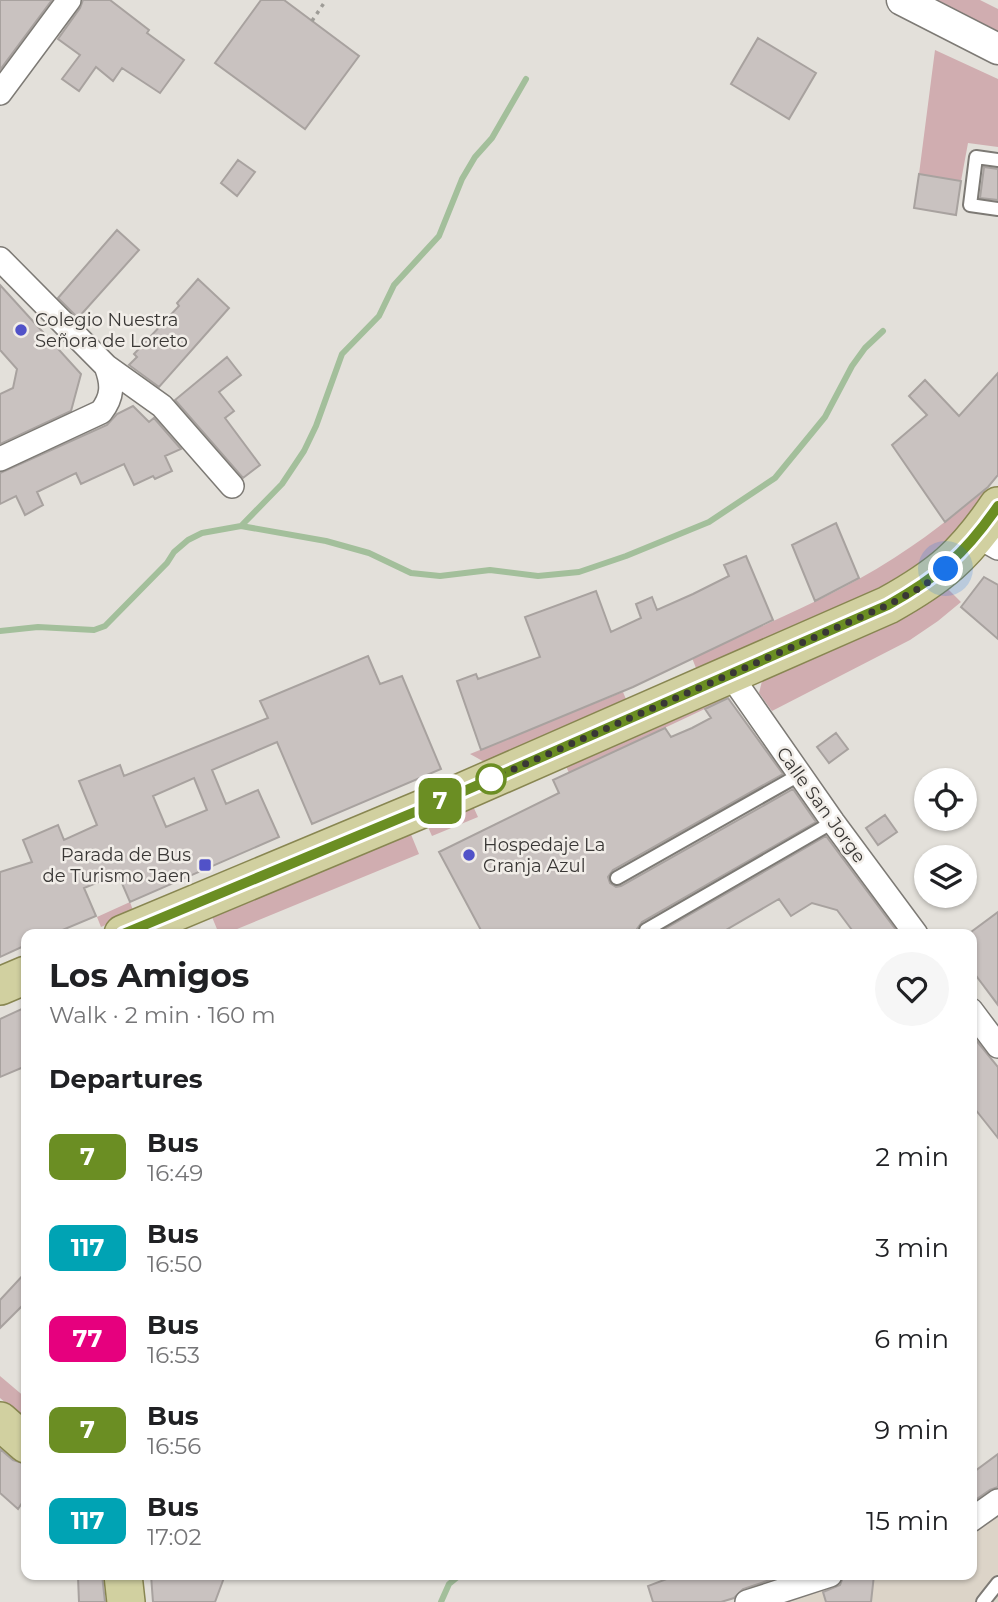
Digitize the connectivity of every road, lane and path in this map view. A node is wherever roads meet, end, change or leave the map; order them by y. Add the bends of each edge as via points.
1 (69, 0) edge
2 (327, 0) edge
3 (902, 0) edge
4 (312, 20) dead end
5 (998, 49) edge
6 (0, 93) edge
7 (998, 160) edge
8 (998, 209) edge
9 (0, 258) edge
10 (106, 366) junction
11 (0, 459) edge
12 (232, 486) dead end
13 (998, 506) edge
14 (988, 542) edge
15 (729, 673) junction
16 (799, 775) junction
17 (833, 822) junction
18 (617, 878) dead end
19 (135, 929) edge
20 (648, 929) edge
21 (912, 929) edge
22 (21, 977) edge
23 (0, 986) edge
24 (977, 1018) edge
25 (998, 1046) edge
26 (0, 1421) edge
27 (21, 1440) edge
28 (998, 1501) edge
29 (977, 1516) edge
30 (123, 1580) edge
31 (815, 1580) edge
32 (998, 1583) edge
33 (125, 1602) edge
34 (747, 1602) edge
35 (983, 1602) edge

1 - 6 street
2 - 4 path
3 - 5 street
7 - 8 lane via 976,157 970,205
9 - 10 street
10 - 11 street via 112,391 101,412
10 - 12 street via 162,406
13 - 14 main road
14 - 15 main road via 888,605
15 - 16 street, Calle San Jorge
15 - 19 main road via 446,799
16 - 17 street, Calle San Jorge
16 - 18 lane
17 - 20 lane
17 - 21 street, Calle San Jorge
22 - 23 main road
24 - 25 street
26 - 27 main road
28 - 29 street
30 - 33 main road
31 - 34 street
32 - 35 lane

